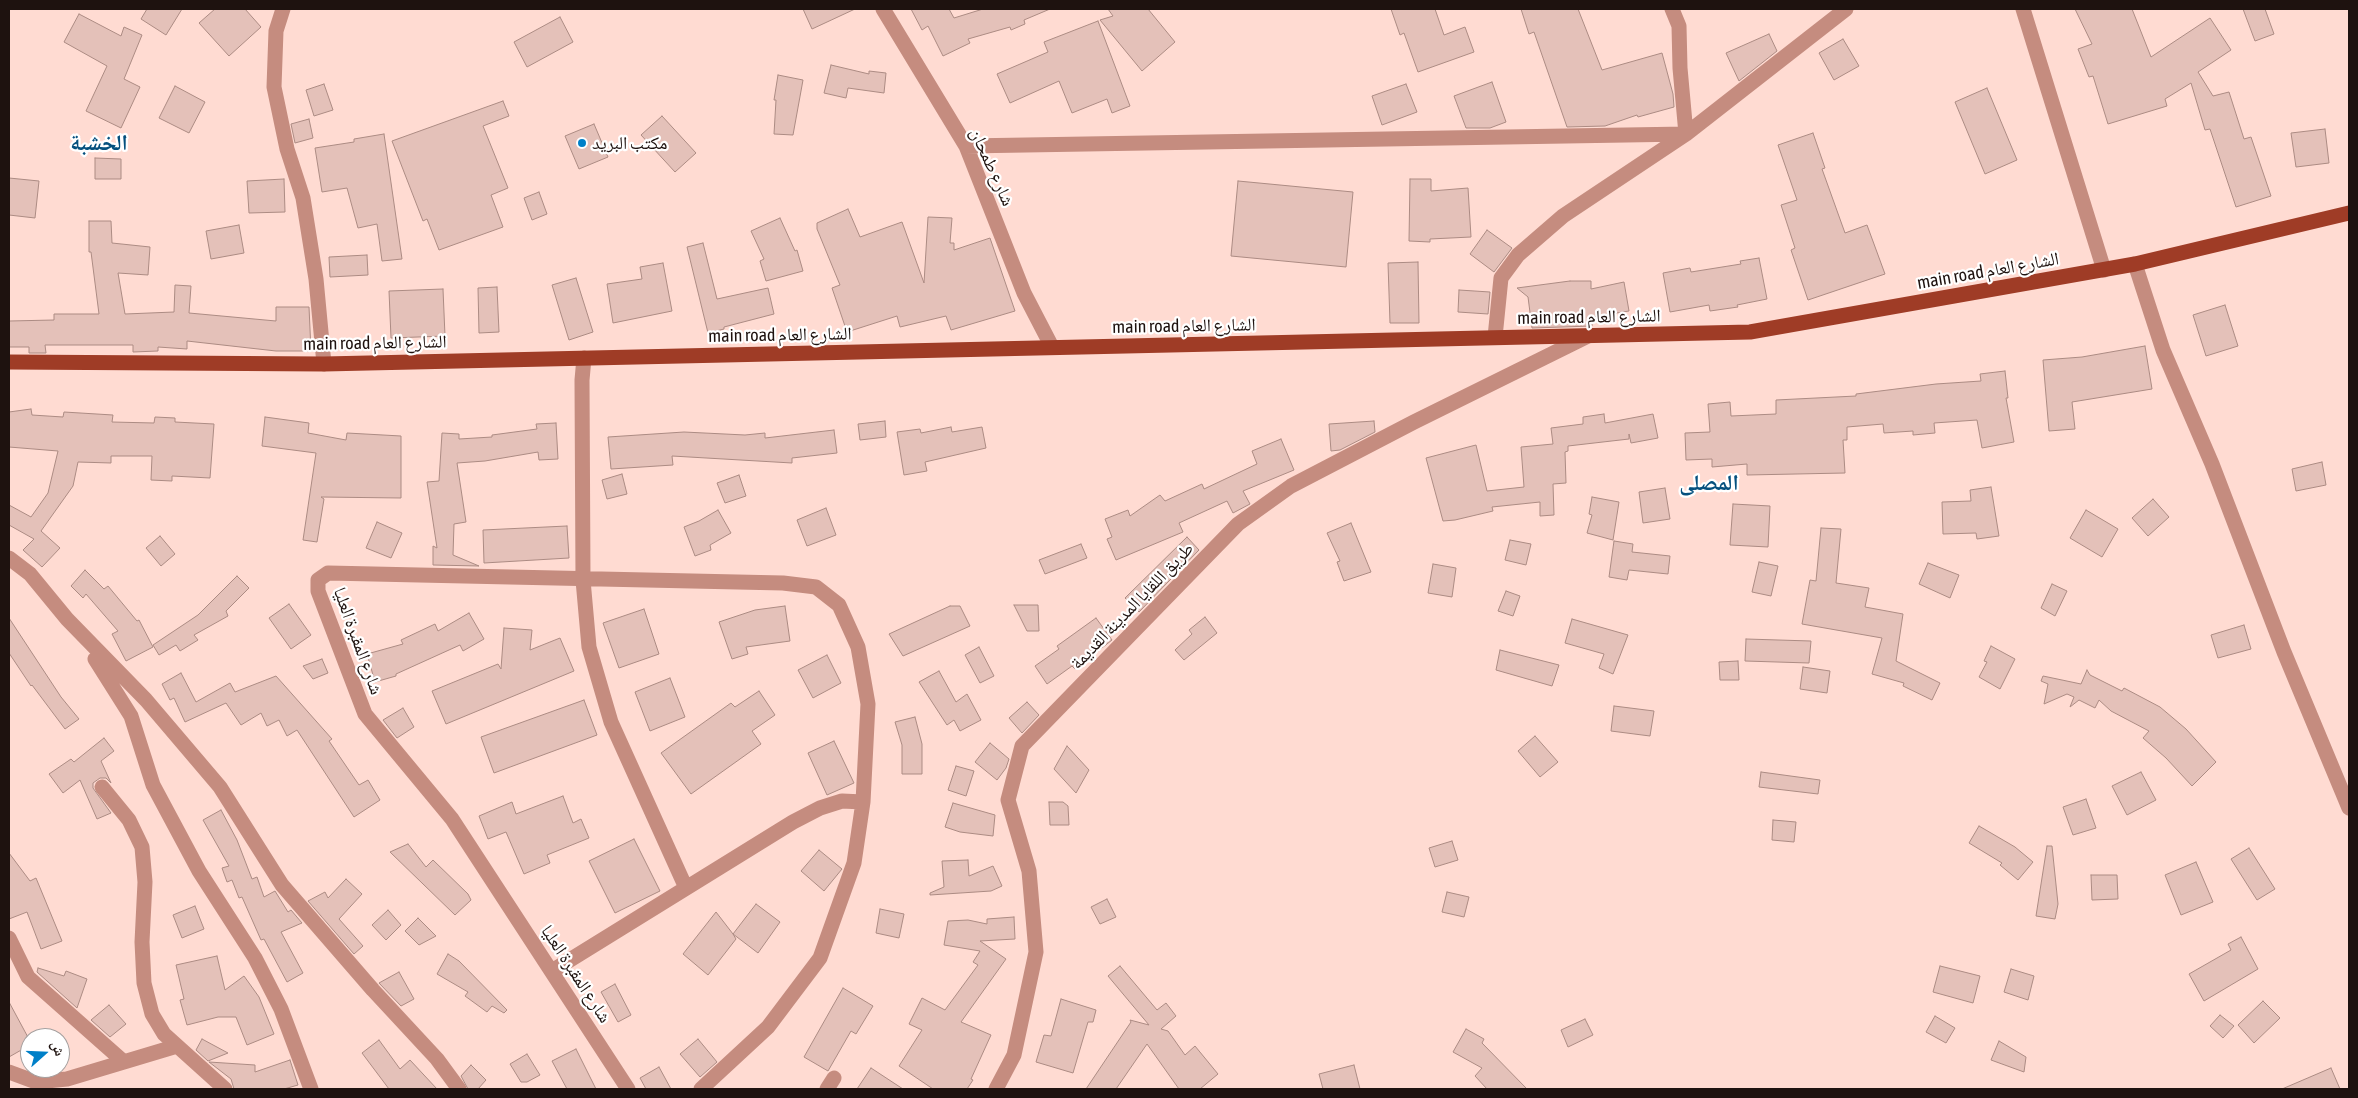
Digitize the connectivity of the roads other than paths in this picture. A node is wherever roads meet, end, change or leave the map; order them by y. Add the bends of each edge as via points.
1 (283, 9) edge
2 (883, 9) edge
3 (1672, 9) edge
4 (1846, 9) edge
5 (2023, 9) edge
6 (1686, 134) junction
7 (966, 146) junction
8 (2349, 213) edge
9 (2135, 264) junction
10 (2104, 270) junction
11 (1590, 335) junction
12 (1495, 337) junction
13 (1052, 347) junction
14 (584, 358) junction
15 (9, 362) edge
16 (324, 364) junction
17 (9, 558) edge
18 (583, 580) junction
19 (67, 618) junction
20 (102, 787) dead end
21 (863, 802) junction
22 (2349, 808) edge
23 (686, 888) junction
24 (9, 938) edge
25 (552, 972) junction
26 (177, 1046) junction
27 (124, 1062) junction
28 (9, 1072) edge
29 (225, 1089) edge
30 (311, 1089) edge
31 (459, 1089) edge
32 (628, 1089) edge
33 (701, 1089) edge
34 (996, 1089) edge

1 - 16 street via 276,31 274,87 287,149 303,198 316,279
2 - 7 street, شارع طمحان
3 - 6 street via 1679,26
4 - 6 street
5 - 10 street
6 - 7 street
6 - 12 street via 1564,216 1518,255 1501,278
7 - 13 street, شارع طمحان via 1024,293
8 - 9 main road, main road الشارع العام
9 - 10 main road, main road الشارع العام
9 - 22 street via 2163,350 2212,464 2284,652
10 - 11 main road, main road الشارع العام via 1750,332
11 - 12 main road, main road الشارع العام
11 - 34 street, طريق اللقايا المدينة القديمة via 1291,486 1238,524 1022,746 1008,800 1029,871 1036,952 1014,1055
12 - 13 main road, main road الشارع العام
13 - 14 main road, main road الشارع العام
14 - 16 main road, main road الشارع العام
14 - 18 street
15 - 16 main road, main road الشارع العام
17 - 19 street via 30,574
18 - 21 street via 783,582 816,587 839,605 858,647 868,704
18 - 23 street via 589,647 611,722
18 - 25 street, شارع المقبرة العليا via 328,573 318,580 318,591 365,714 452,819
19 - 30 street via 131,716 153,785 199,872 255,958 281,1009
19 - 31 street via 146,700 220,787 282,885 437,1058
20 - 26 street via 129,820 142,847 144,983 152,1014 164,1034
21 - 23 street via 842,801 820,808
21 - 33 street via 854,863 820,958 768,1027
23 - 25 street
24 - 27 street via 28,977
25 - 32 street, شارع المقبرة العليا
26 - 27 street
26 - 29 street
27 - 28 street via 67,1079 36,1082

